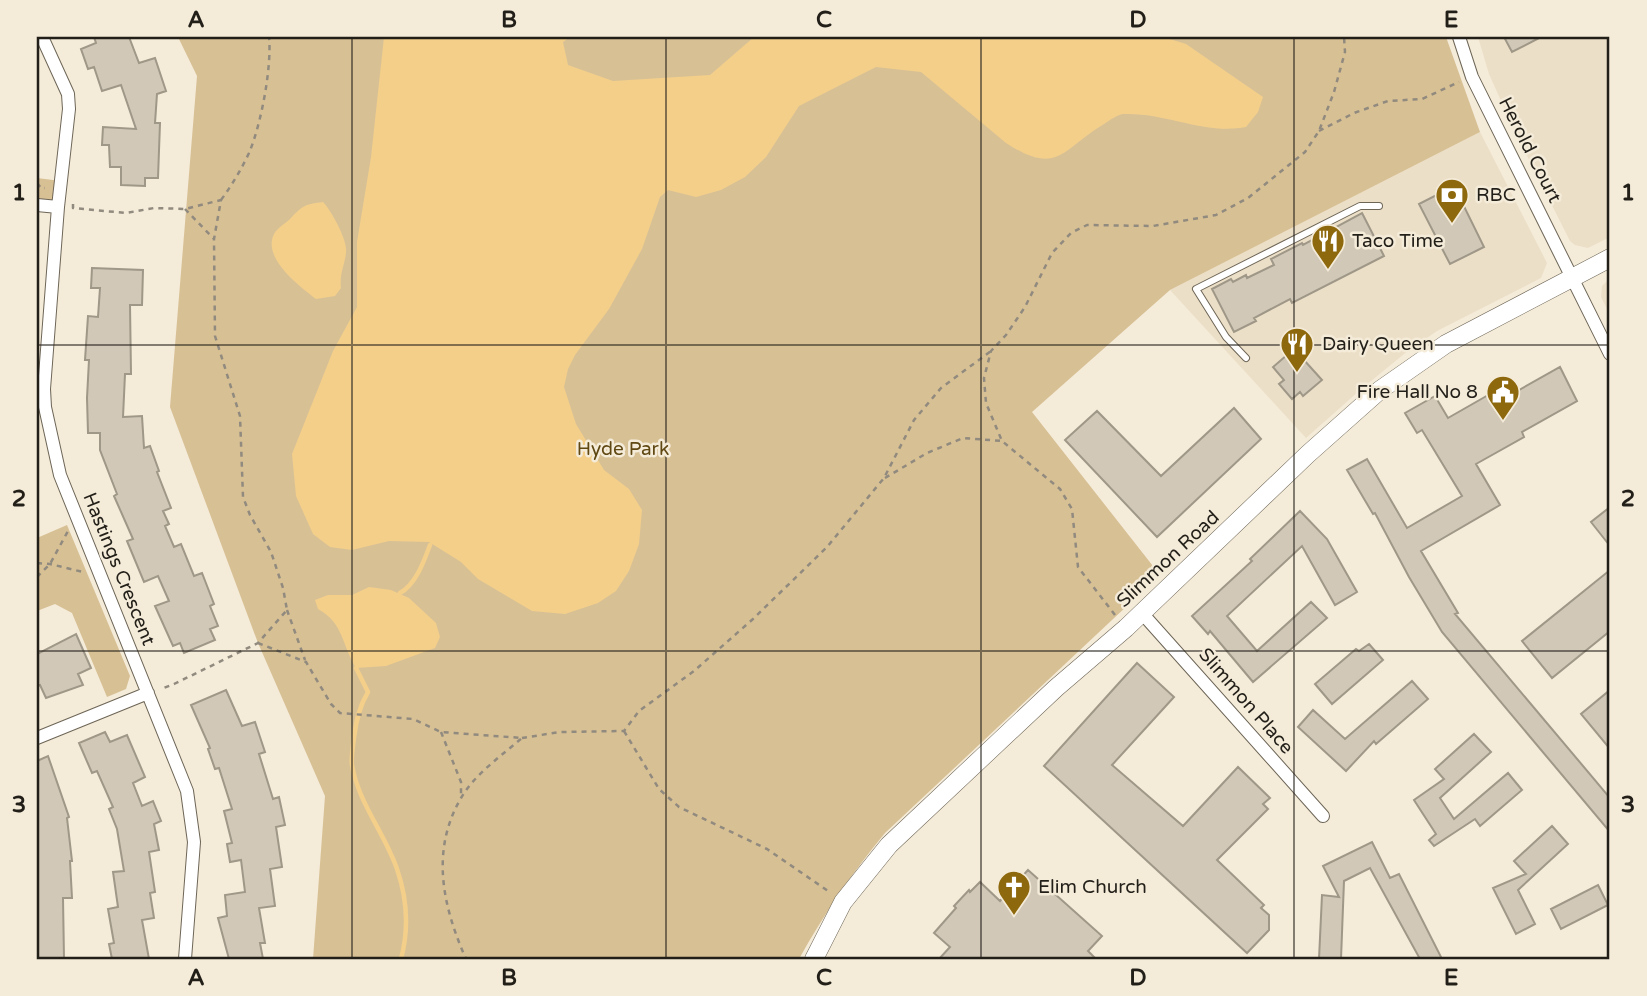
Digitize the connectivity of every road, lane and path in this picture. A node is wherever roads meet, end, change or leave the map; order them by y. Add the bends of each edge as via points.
1 (42, 37) edge
2 (269, 37) edge
3 (1344, 37) edge
4 (1459, 37) edge
5 (1472, 77) junction
6 (1319, 131) junction
7 (60, 189) junction
8 (221, 200) junction
9 (37, 205) edge
10 (1379, 206) dead end
11 (58, 207) junction
12 (185, 209) junction
13 (214, 239) junction
14 (1610, 258) edge
15 (1572, 278) junction
16 (991, 351) junction
17 (1610, 354) edge
18 (1246, 358) dead end
19 (41, 407) edge
20 (1002, 441) junction
21 (884, 478) junction
22 (70, 529) dead end
23 (37, 563) edge
24 (50, 564) junction
25 (88, 573) dead end
26 (37, 578) edge
27 (287, 610) junction
28 (1141, 612) junction
29 (1126, 628) junction
30 (258, 643) junction
31 (306, 662) junction
32 (161, 688) dead end
33 (148, 693) junction
34 (624, 731) junction
35 (441, 732) junction
36 (37, 738) edge
37 (522, 738) junction
38 (461, 798) junction
39 (1323, 816) dead end
40 (826, 889) dead end
41 (185, 959) edge
42 (466, 959) edge
43 (814, 959) edge

1 - 7 street, Hastings Crescent via 68,94
2 - 8 path via 269,72 250,151
3 - 6 path via 1345,52
4 - 5 street, Herold Court
5 - 6 path via 1422,99 1388,101 1354,113
5 - 15 street, Herold Court
6 - 16 path via 1305,152 1275,177 1216,215 1153,226 1087,225 1071,233 1052,253 1026,307
7 - 11 street, Hastings Crescent
7 - 12 path via 75,190 73,208 126,213
8 - 12 path
8 - 13 path
9 - 11 street
10 - 18 lane via 1360,206 1196,289 1226,337
11 - 19 street, Hastings Crescent
12 - 13 path
13 - 27 path via 215,336 240,416 243,497 271,552
14 - 15 street, Slimmon Road
15 - 17 street, Herold Court
15 - 28 street, Slimmon Road via 1446,344 1380,390
16 - 20 path via 984,378 986,403
16 - 21 path via 941,388 914,420
19 - 33 street, Hastings Crescent via 61,475
20 - 21 path via 963,438
20 - 29 path via 1060,489 1072,509 1077,567
21 - 34 path via 827,547 694,671 639,711
22 - 24 path
23 - 24 path
24 - 25 path
24 - 26 path
27 - 30 path
27 - 31 path
28 - 29 street, Slimmon Road
28 - 39 street, Slimmon Place
29 - 43 street, Slimmon Road via 889,845 843,902
30 - 31 path
30 - 32 path
31 - 35 path via 340,713 413,719
33 - 36 street
33 - 41 street, Hastings Crescent via 187,791 194,842
34 - 37 path
34 - 40 path via 659,789 679,807 767,849
35 - 37 path
35 - 38 path via 461,782
37 - 38 path
38 - 42 path via 446,834 442,865 444,896

